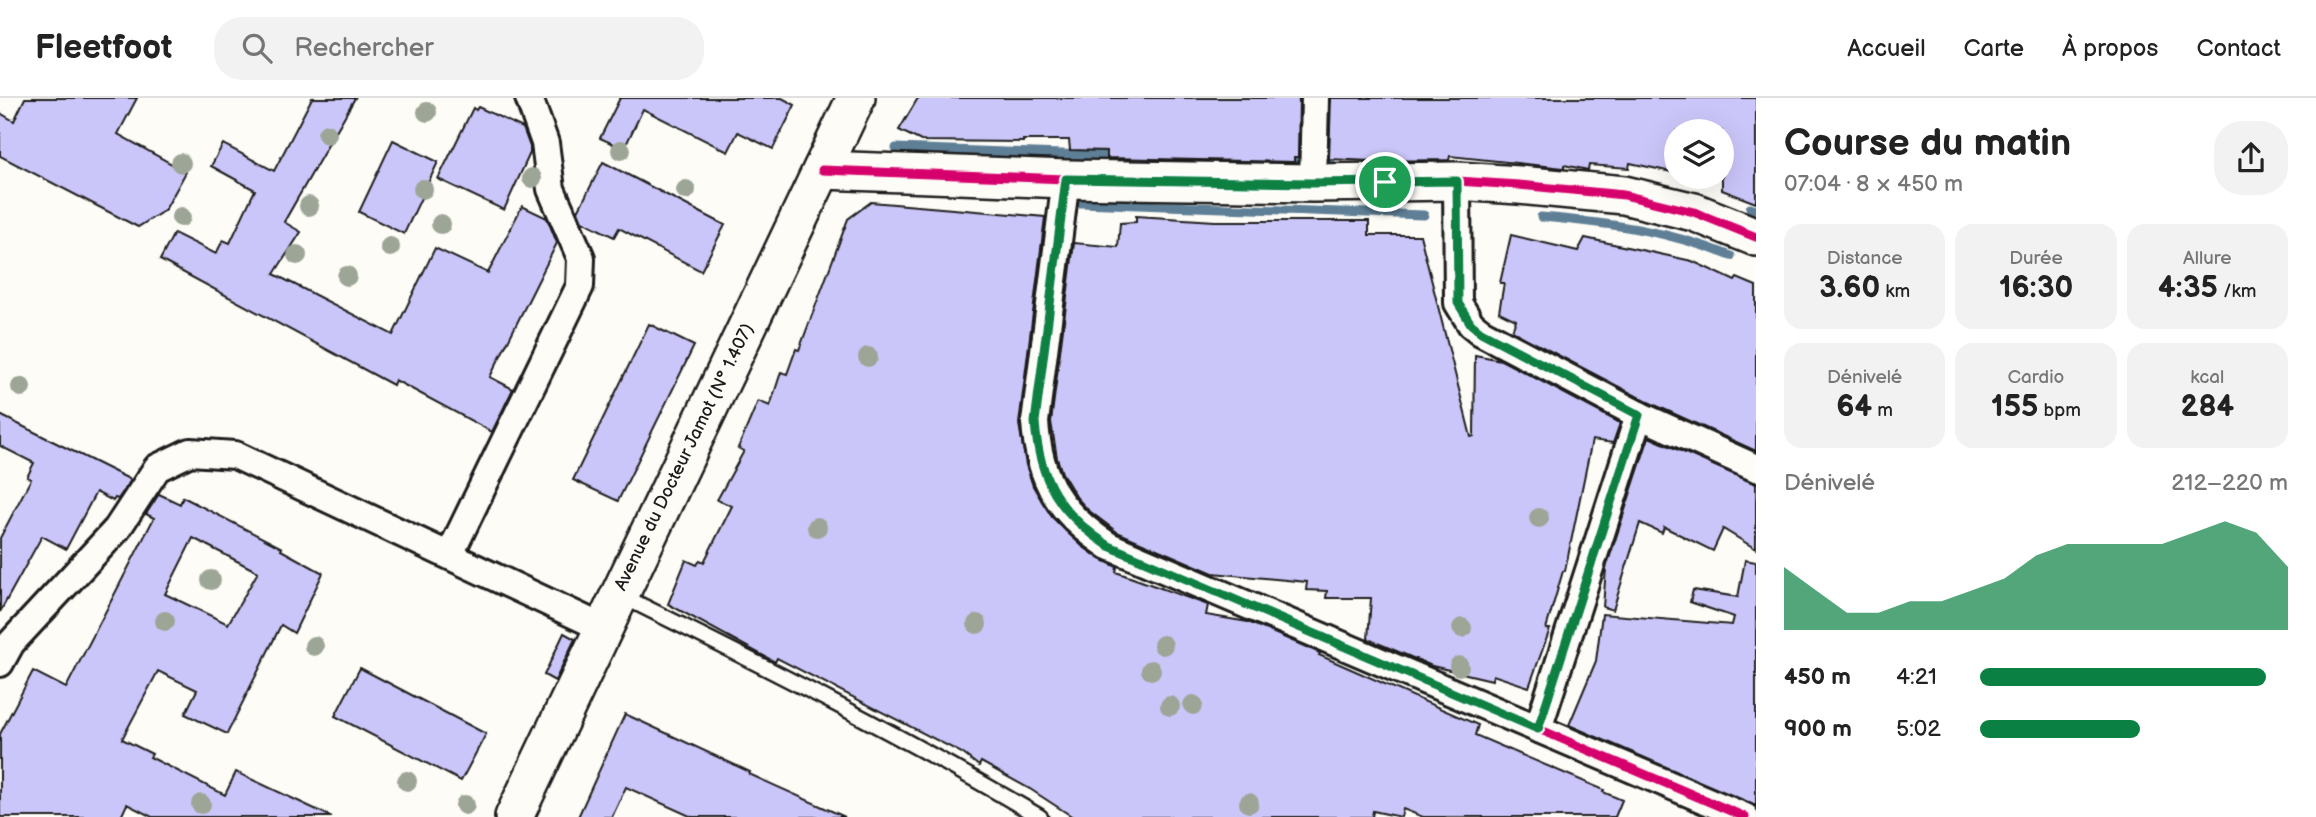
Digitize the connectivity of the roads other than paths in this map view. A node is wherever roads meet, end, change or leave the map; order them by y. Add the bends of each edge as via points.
1 (529, 98) edge
2 (856, 98) edge
3 (1315, 98) edge
4 (822, 170) junction
5 (1066, 179) junction
6 (1457, 181) junction
7 (1312, 183) junction
8 (1756, 237) edge
9 (1639, 415) junction
10 (1756, 468) edge
11 (450, 554) junction
12 (619, 594) junction
13 (603, 628) junction
14 (0, 663) edge
15 (1538, 729) junction
16 (514, 817) edge
17 (1040, 817) edge
18 (1745, 817) edge

1 - 11 street via 545,143 551,190 582,258 580,286
2 - 4 street, Avenue du Docteur Jamot (N° 1.407)
3 - 7 street
4 - 5 street
4 - 12 street, Avenue du Docteur Jamot (N° 1.407)
5 - 7 street
5 - 15 street via 1035,422 1045,476 1068,514 1109,546
6 - 7 street
6 - 8 street via 1624,195 1694,212
6 - 9 street via 1458,303 1471,324
9 - 10 street
9 - 15 street
11 - 13 street
11 - 14 street via 235,455 190,452 157,468 117,529 11,643
12 - 13 street, Avenue du Docteur Jamot (N° 1.407)
12 - 17 lane via 795,681
13 - 16 street, Avenue du Docteur Jamot (N° 1.407)
15 - 18 street

